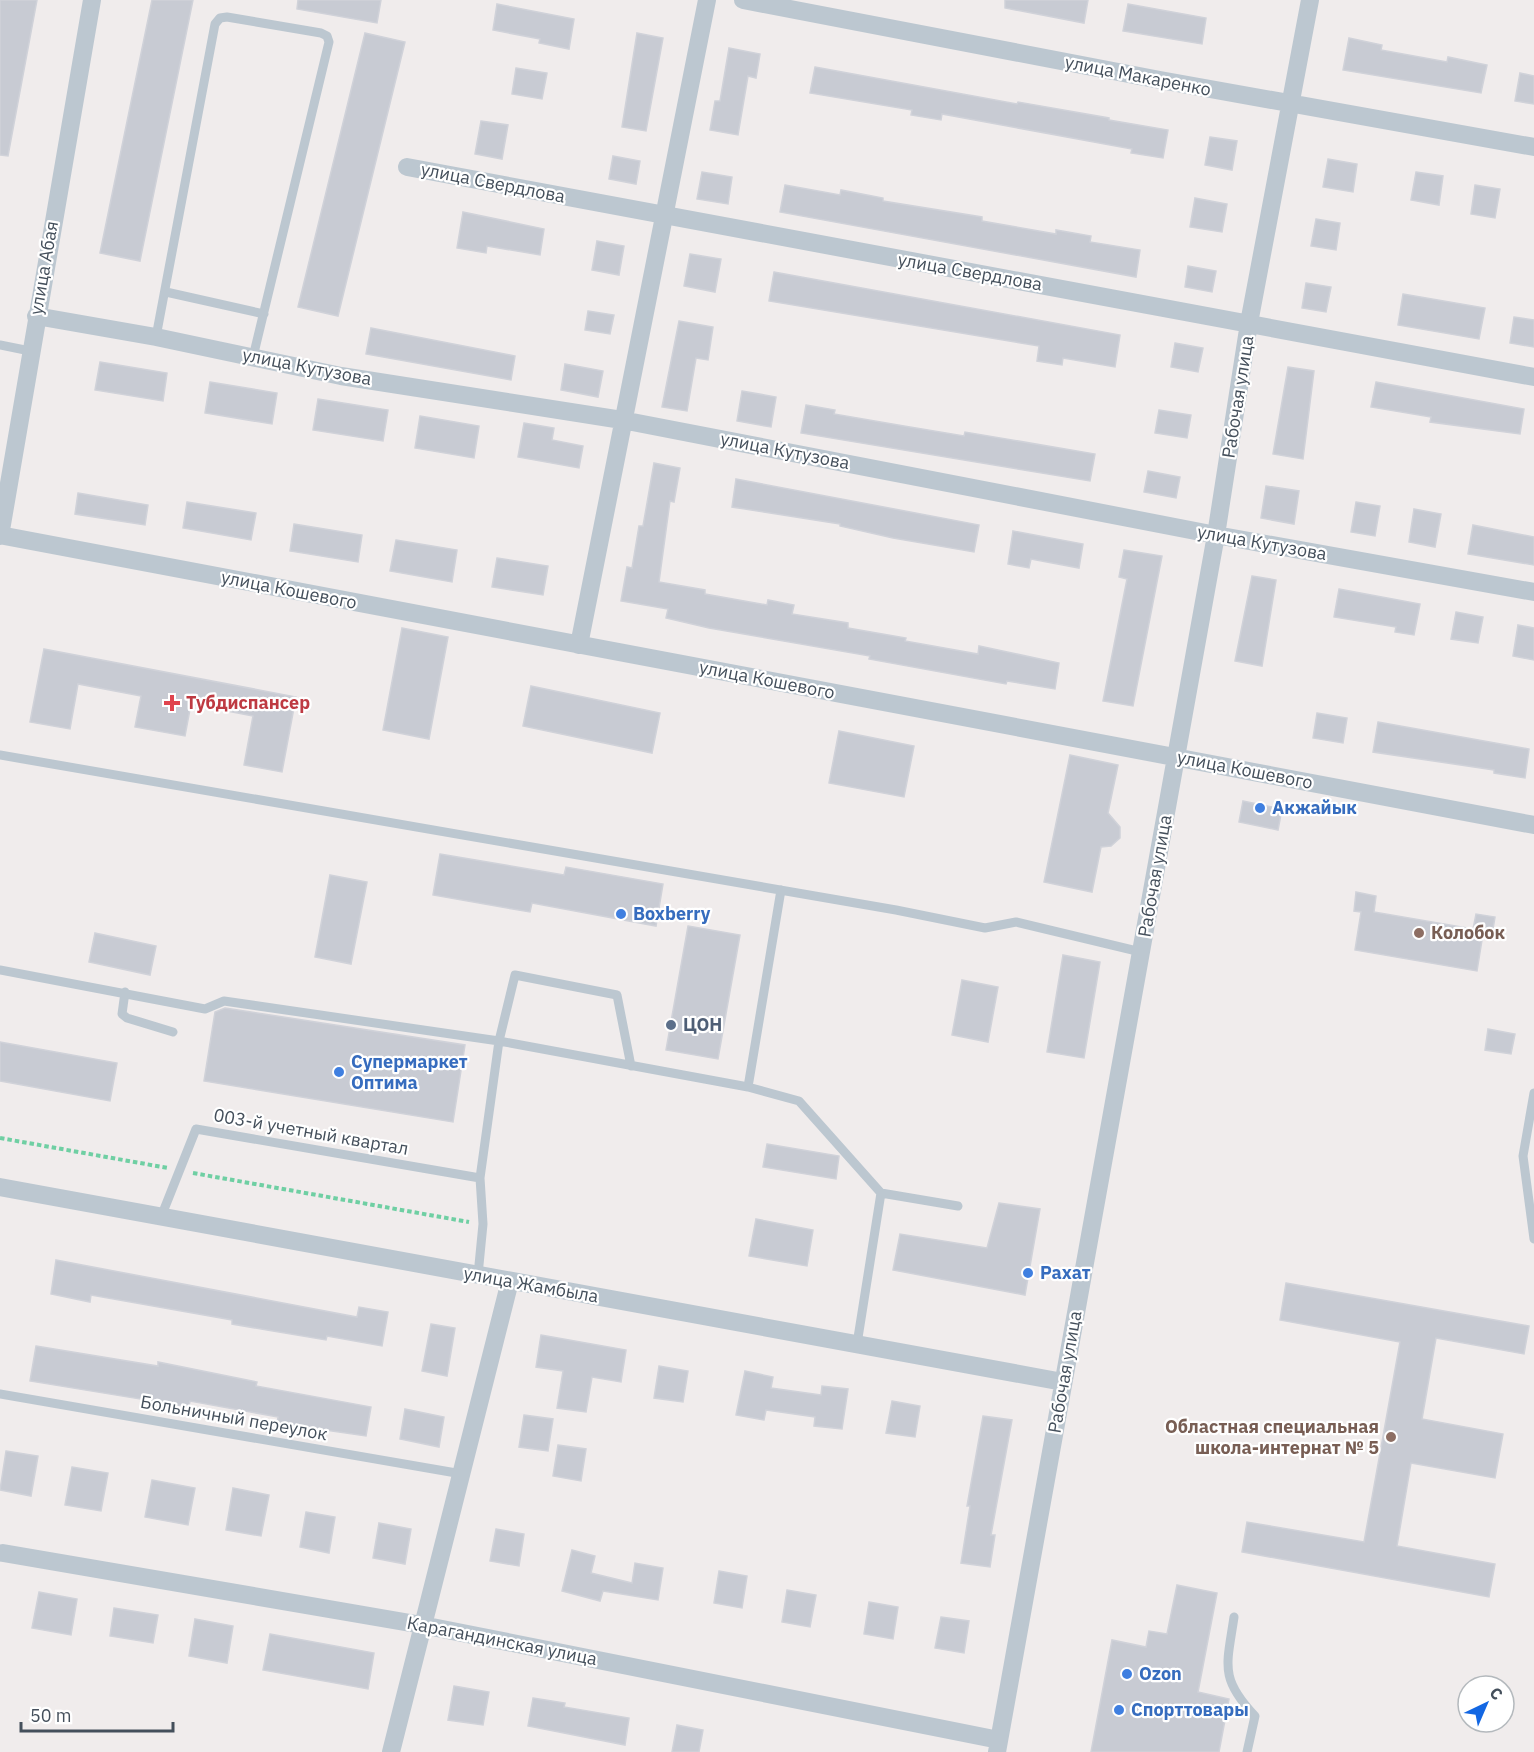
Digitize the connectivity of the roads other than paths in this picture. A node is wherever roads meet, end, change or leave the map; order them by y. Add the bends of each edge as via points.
1 (92, 0) edge
2 (706, 0) edge
3 (743, 0) edge
4 (1310, 0) edge
5 (1291, 104) junction
6 (1534, 147) edge
7 (407, 167) dead end
8 (664, 216) junction
9 (166, 292) junction
10 (264, 314) junction
11 (36, 315) junction
12 (1249, 323) junction
13 (156, 337) junction
14 (0, 345) edge
15 (30, 351) junction
16 (253, 357) junction
17 (1534, 377) edge
18 (622, 420) junction
19 (1216, 535) junction
20 (0, 536) edge
21 (1534, 592) edge
22 (579, 645) junction
23 (0, 755) edge
24 (1176, 757) junction
25 (1534, 825) edge
26 (781, 890) junction
27 (1141, 952) junction
28 (0, 970) edge
29 (125, 992) junction
30 (173, 1032) dead end
31 (499, 1041) junction
32 (631, 1066) junction
33 (748, 1087) junction
34 (1534, 1093) edge
35 (480, 1178) junction
36 (0, 1187) edge
37 (881, 1193) junction
38 (958, 1206) dead end
39 (161, 1217) junction
40 (1534, 1239) edge
41 (478, 1275) junction
42 (510, 1281) junction
43 (857, 1344) junction
44 (1063, 1382) junction
45 (0, 1394) edge
46 (462, 1474) junction
47 (3, 1553) dead end
48 (1234, 1617) dead end
49 (422, 1625) junction
50 (998, 1746) edge
51 (392, 1752) edge
52 (1247, 1752) edge

1 - 11 street, улица Абая
2 - 8 street
3 - 5 street, улица Макаренко
4 - 5 street, Рабочая улица
5 - 6 street, улица Макаренко
5 - 12 street, Рабочая улица
7 - 8 street, улица Свердлова
8 - 12 street, улица Свердлова
8 - 18 street
9 - 10 lane
9 - 10 lane via 214,24 227,17 321,33 329,42
9 - 13 lane
10 - 16 lane
11 - 13 street, улица Кутузова
11 - 15 street, улица Абая
12 - 17 street, улица Свердлова
12 - 19 street, Рабочая улица
13 - 16 street, улица Кутузова
14 - 15 lane
15 - 20 street, улица Абая
16 - 18 street, улица Кутузова via 341,376
18 - 19 street, улица Кутузова
18 - 22 street
19 - 21 street, улица Кутузова
19 - 24 street, Рабочая улица
20 - 22 street, улица Кошевого
22 - 24 street, улица Кошевого
23 - 26 lane
24 - 25 street, улица Кошевого
24 - 27 street, Рабочая улица
26 - 27 lane via 985,928 1016,922
26 - 33 lane
27 - 44 street, Рабочая улица
28 - 29 lane
29 - 30 lane via 122,1014
29 - 31 lane via 205,1009 224,1001
31 - 32 lane
31 - 32 lane via 515,975 617,995
31 - 35 lane
32 - 33 lane
33 - 37 lane via 799,1101
34 - 40 lane via 1523,1156
35 - 39 lane, 003-й учетный квартал via 196,1129
35 - 41 lane via 483,1224
36 - 39 street, улица Жамбыла
37 - 38 lane
37 - 43 lane
39 - 41 street, улица Жамбыла
41 - 42 street, улица Жамбыла
42 - 43 street, улица Жамбыла
42 - 46 street
43 - 44 street, улица Жамбыла
44 - 50 street, Рабочая улица
45 - 46 lane, Больничный переулок
46 - 49 street
47 - 49 street, Карагандинская улица
48 - 52 lane via 1227,1670 1239,1698 1255,1716
49 - 50 street, Карагандинская улица
49 - 51 street

